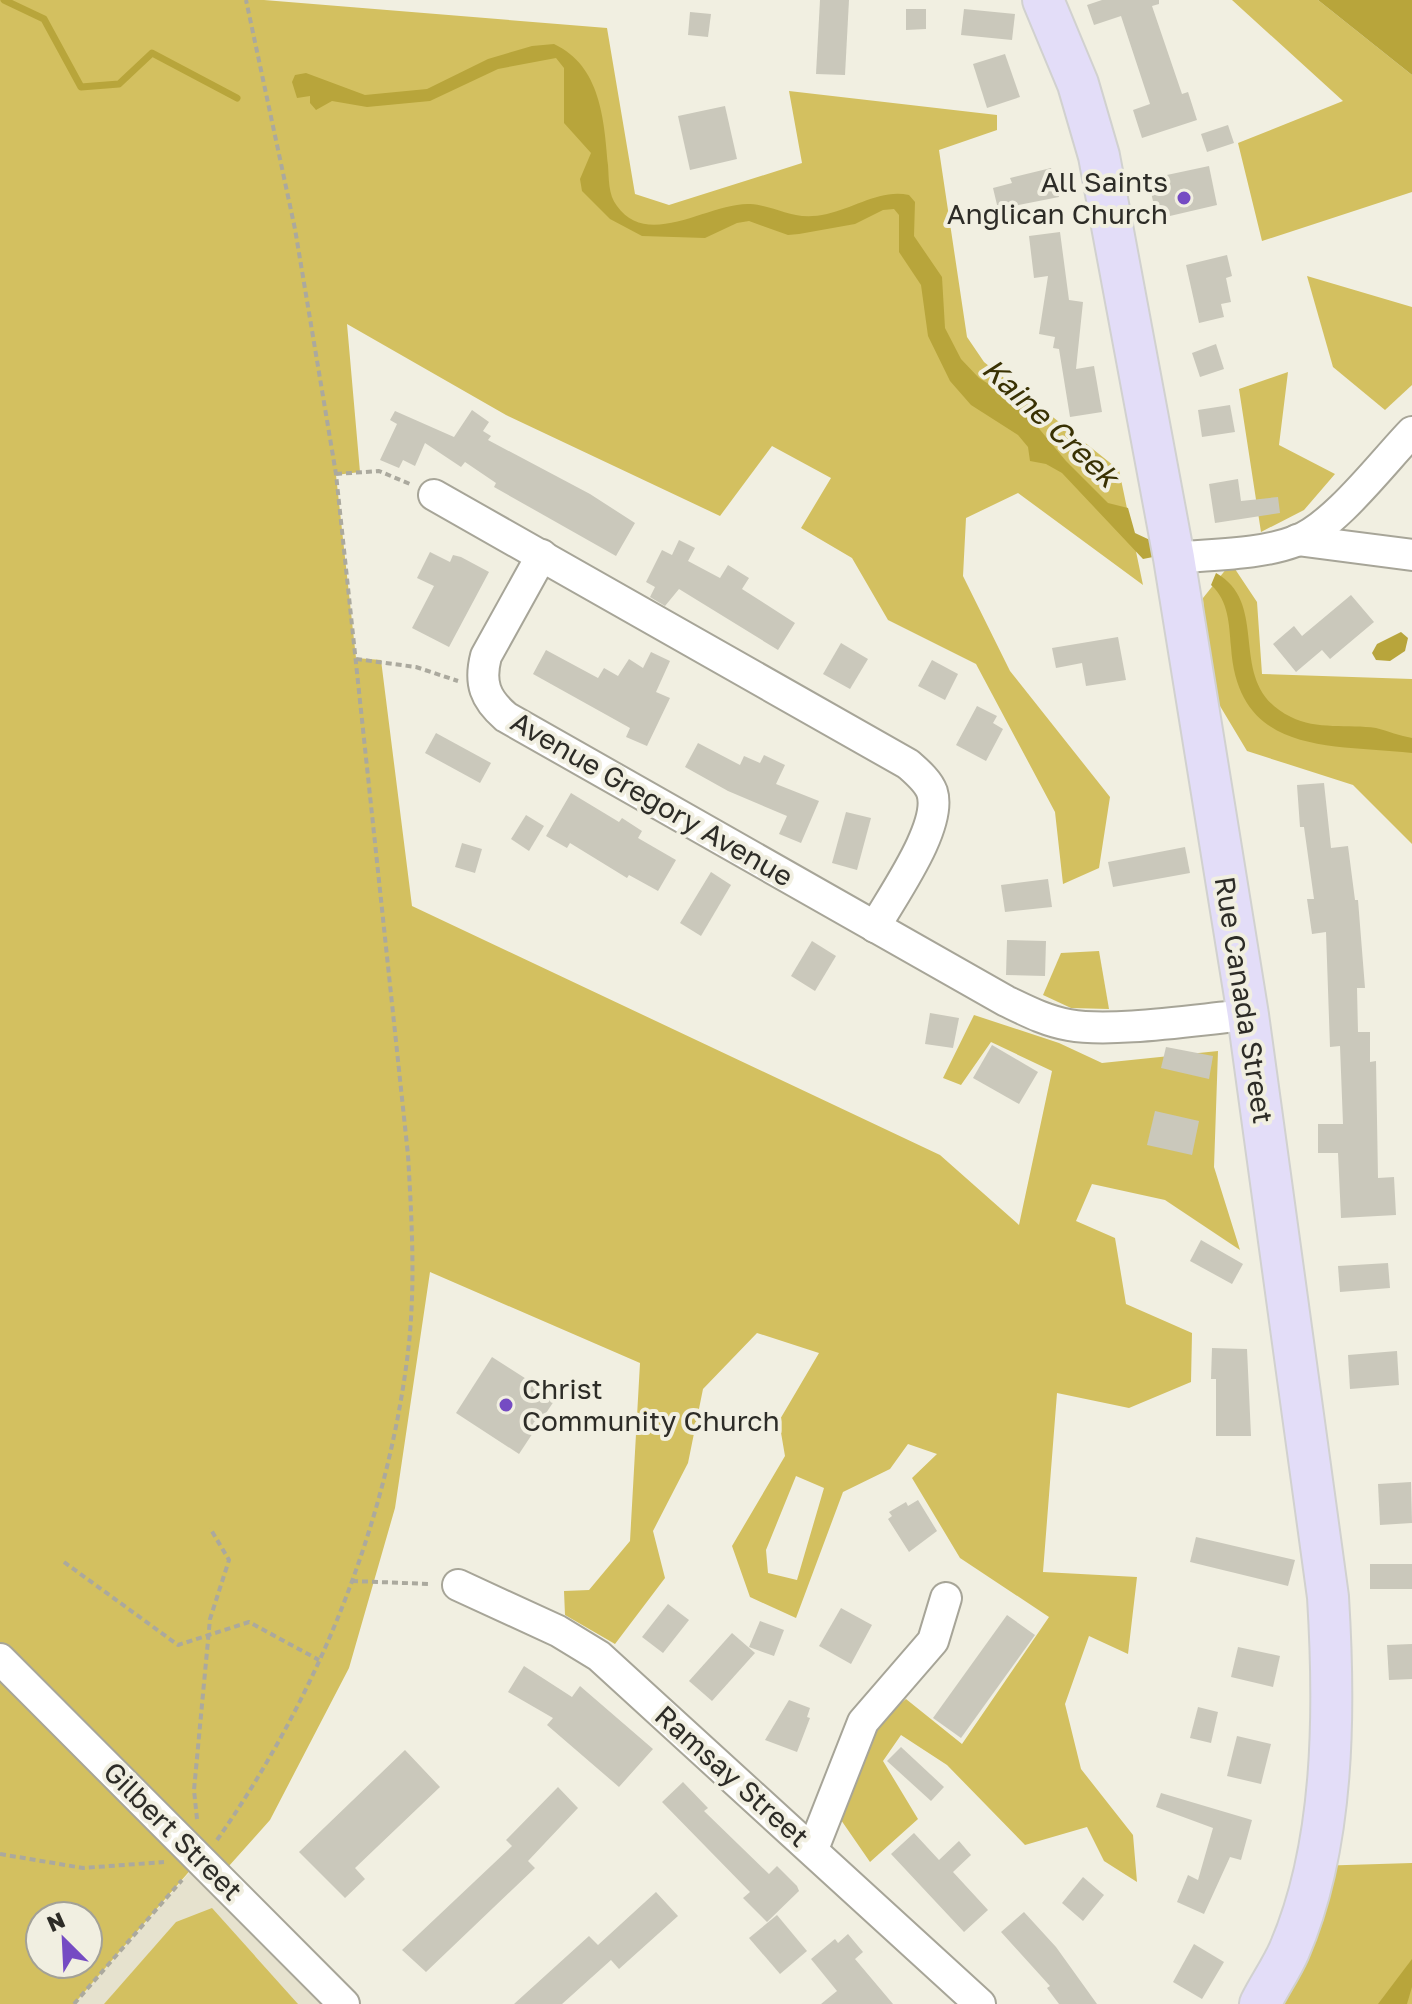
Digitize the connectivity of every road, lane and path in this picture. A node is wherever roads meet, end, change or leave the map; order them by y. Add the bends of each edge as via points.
1 (246, 0) edge
2 (1043, 0) edge
3 (1412, 432) edge
4 (336, 474) junction
5 (434, 495) joint
6 (1297, 540) junction
7 (542, 555) junction
8 (1412, 555) edge
9 (1174, 558) junction
10 (356, 659) junction
11 (484, 691) junction
12 (875, 927) junction
13 (1248, 1015) junction
14 (210, 1528) dead end
15 (64, 1562) dead end
16 (351, 1581) junction
17 (458, 1585) joint
18 (946, 1598) dead end
19 (208, 1635) junction
20 (0, 1659) edge
21 (319, 1660) junction
22 (813, 1849) junction
23 (0, 1854) edge
24 (201, 1859) junction
25 (74, 2004) edge
26 (344, 2004) edge
27 (980, 2004) edge
28 (1260, 2004) edge

1 - 4 path via 295,229
2 - 9 main road, Rue Canada Street via 1078,84 1099,156
3 - 6 street via 1339,508
4 - 5 path via 379,471
4 - 10 path
5 - 7 street
6 - 8 street
6 - 9 street
7 - 11 street, Avenue Gregory Avenue via 486,656
7 - 12 street via 921,776 933,801 929,830
9 - 13 main road, Rue Canada Street
10 - 11 path via 416,667
10 - 16 path via 408,1155 414,1262 407,1360 391,1449
11 - 12 street, Avenue Gregory Avenue via 506,717
12 - 13 street, Avenue Gregory Avenue via 1046,1020 1106,1026
13 - 28 main road, Rue Canada Street via 1328,1597 1334,1688 1329,1773 1314,1866 1289,1950
14 - 19 path via 229,1560
15 - 19 path via 178,1645
16 - 17 path
16 - 21 path
17 - 22 street, Ramsay Street via 599,1656
18 - 22 street via 933,1641 863,1722
19 - 21 path via 249,1622
19 - 24 path via 194,1790
20 - 24 street, Gilbert Street
21 - 24 path via 254,1782
22 - 27 street, Ramsay Street
23 - 24 path via 83,1868
24 - 25 path
24 - 26 street, Gilbert Street

